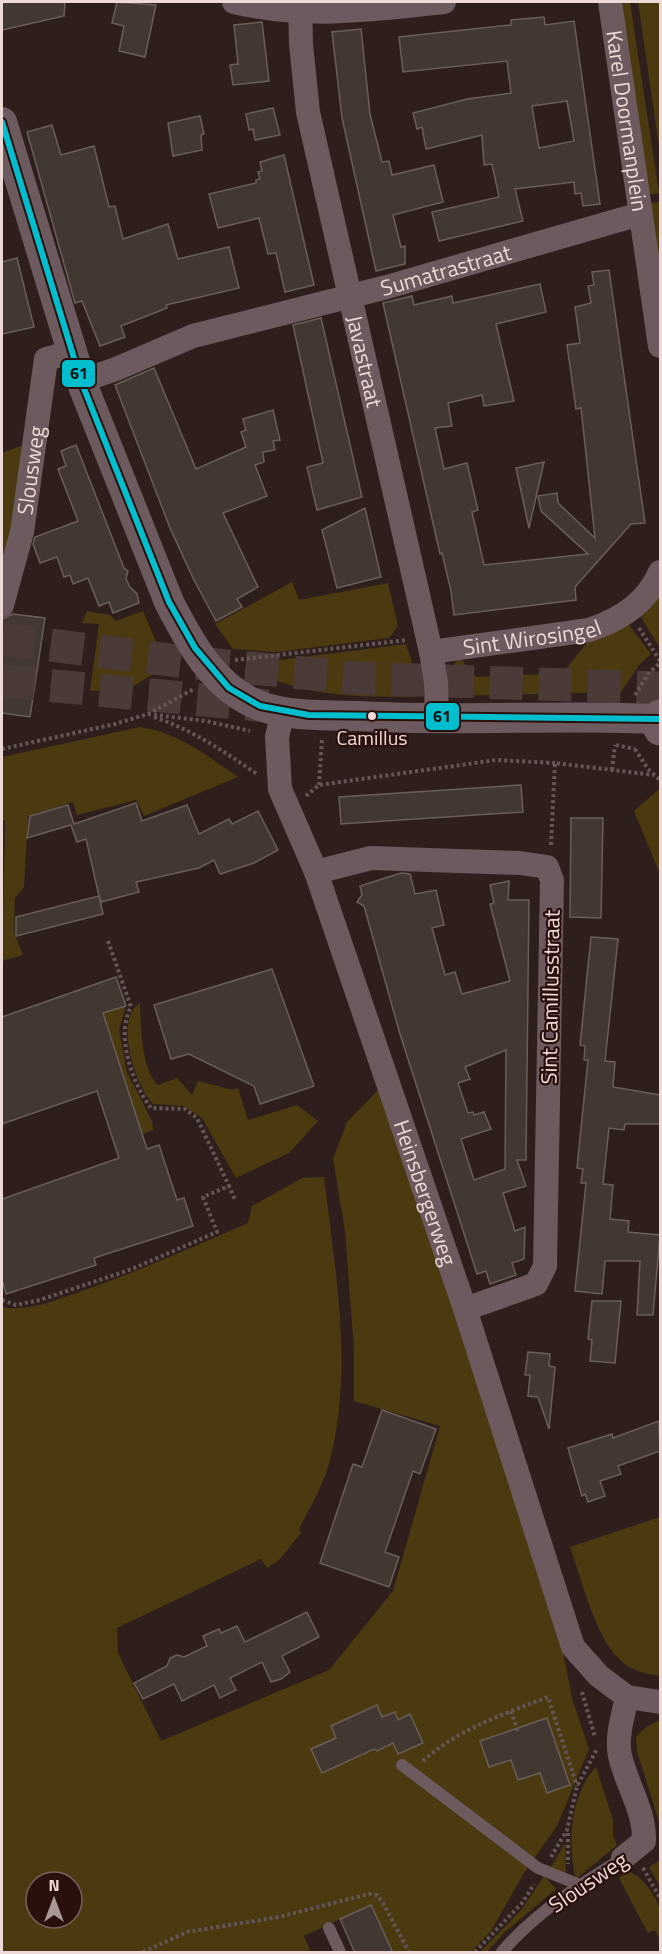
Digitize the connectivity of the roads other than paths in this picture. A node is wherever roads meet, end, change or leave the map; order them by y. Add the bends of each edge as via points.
1 (234, 2) edge
2 (444, 2) edge
3 (610, 2) edge
4 (300, 7) edge
5 (2, 122) edge
6 (640, 214) junction
7 (349, 298) junction
8 (660, 346) edge
9 (72, 352) junction
10 (81, 381) junction
11 (660, 572) edge
12 (2, 605) edge
13 (429, 645) junction
14 (660, 718) edge
15 (437, 720) junction
16 (280, 724) junction
17 (660, 729) edge
18 (316, 872) junction
19 (465, 1309) junction
20 (627, 1696) junction
21 (660, 1702) edge
22 (407, 1768) road end
23 (623, 1858) joint
24 (574, 1882) junction
25 (329, 1928) dead end
26 (340, 1953) edge
27 (502, 1953) edge

1 - 4 street
2 - 4 street via 341,13
3 - 6 street, Karel Doormanplein
4 - 7 street, Javastraat via 308,112
5 - 9 street
6 - 7 street, Sumatrastraat
6 - 8 street, Karel Doormanplein
7 - 10 street, Sumatrastraat via 193,336
7 - 13 street, Javastraat
9 - 10 street
9 - 12 street, Slousweg via 46,359 22,532
10 - 16 street via 169,602 186,635 211,670
11 - 13 street, Sint Wirosingel via 651,589 629,612 589,630
13 - 15 street, Javastraat via 436,682
14 - 15 street
14 - 17 main road
15 - 16 street via 325,715
16 - 18 street, Heinsbergerweg via 283,798
18 - 19 street, Heinsbergerweg
18 - 19 street, Sint Camillusstraat via 371,858 520,863 547,867 552,880 545,1266 536,1284
19 - 20 street, Heinsbergerweg via 573,1647 599,1677
20 - 21 street, Heinsbergerweg
20 - 23 street, Slousweg via 620,1727 620,1755 644,1824 644,1841
22 - 24 lane via 538,1868
23 - 24 lane, Slousweg
24 - 27 lane, Slousweg via 523,1928
25 - 26 lane

